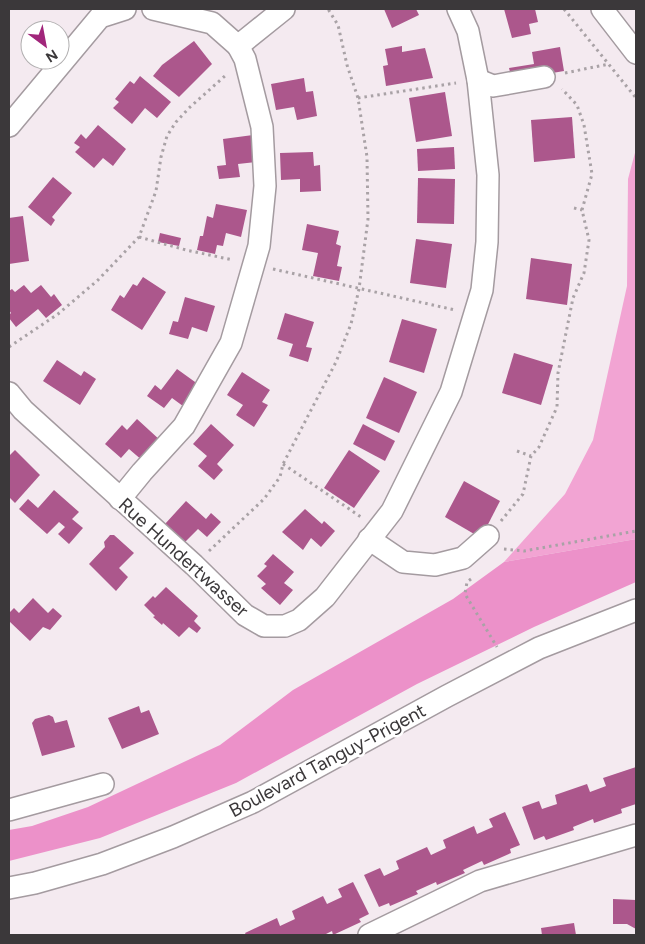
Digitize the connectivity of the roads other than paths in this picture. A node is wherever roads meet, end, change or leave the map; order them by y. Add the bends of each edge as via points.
1 (124, 9) edge
2 (153, 9) edge
3 (284, 9) edge
4 (458, 9) edge
5 (602, 9) edge
6 (242, 52) junction
7 (636, 54) edge
8 (544, 78) road end
9 (478, 80) junction
10 (9, 126) edge
11 (9, 393) edge
12 (120, 499) junction
13 (374, 534) junction
14 (488, 536) road end
15 (636, 610) edge
16 (104, 784) dead end
17 (9, 810) edge
18 (636, 835) edge
19 (9, 888) edge
20 (369, 935) edge

1 - 10 street via 100,17
2 - 6 street via 212,23
3 - 6 street
4 - 9 street, Rue Hundertwasser via 468,31
5 - 7 street
6 - 12 street via 262,126 265,186 254,265 231,343 184,426
8 - 9 street via 493,86
9 - 13 street, Rue Hundertwasser via 488,175 482,290 451,392 392,511
11 - 12 street, Rue Hundertwasser via 23,410
12 - 13 street, Rue Hundertwasser via 246,615 264,626 285,626 299,620 325,597
13 - 14 street via 403,562 435,565 463,558
15 - 19 street, Boulevard Tanguy-Prigent via 539,648 253,802 102,864
16 - 17 street
18 - 20 street via 480,881

